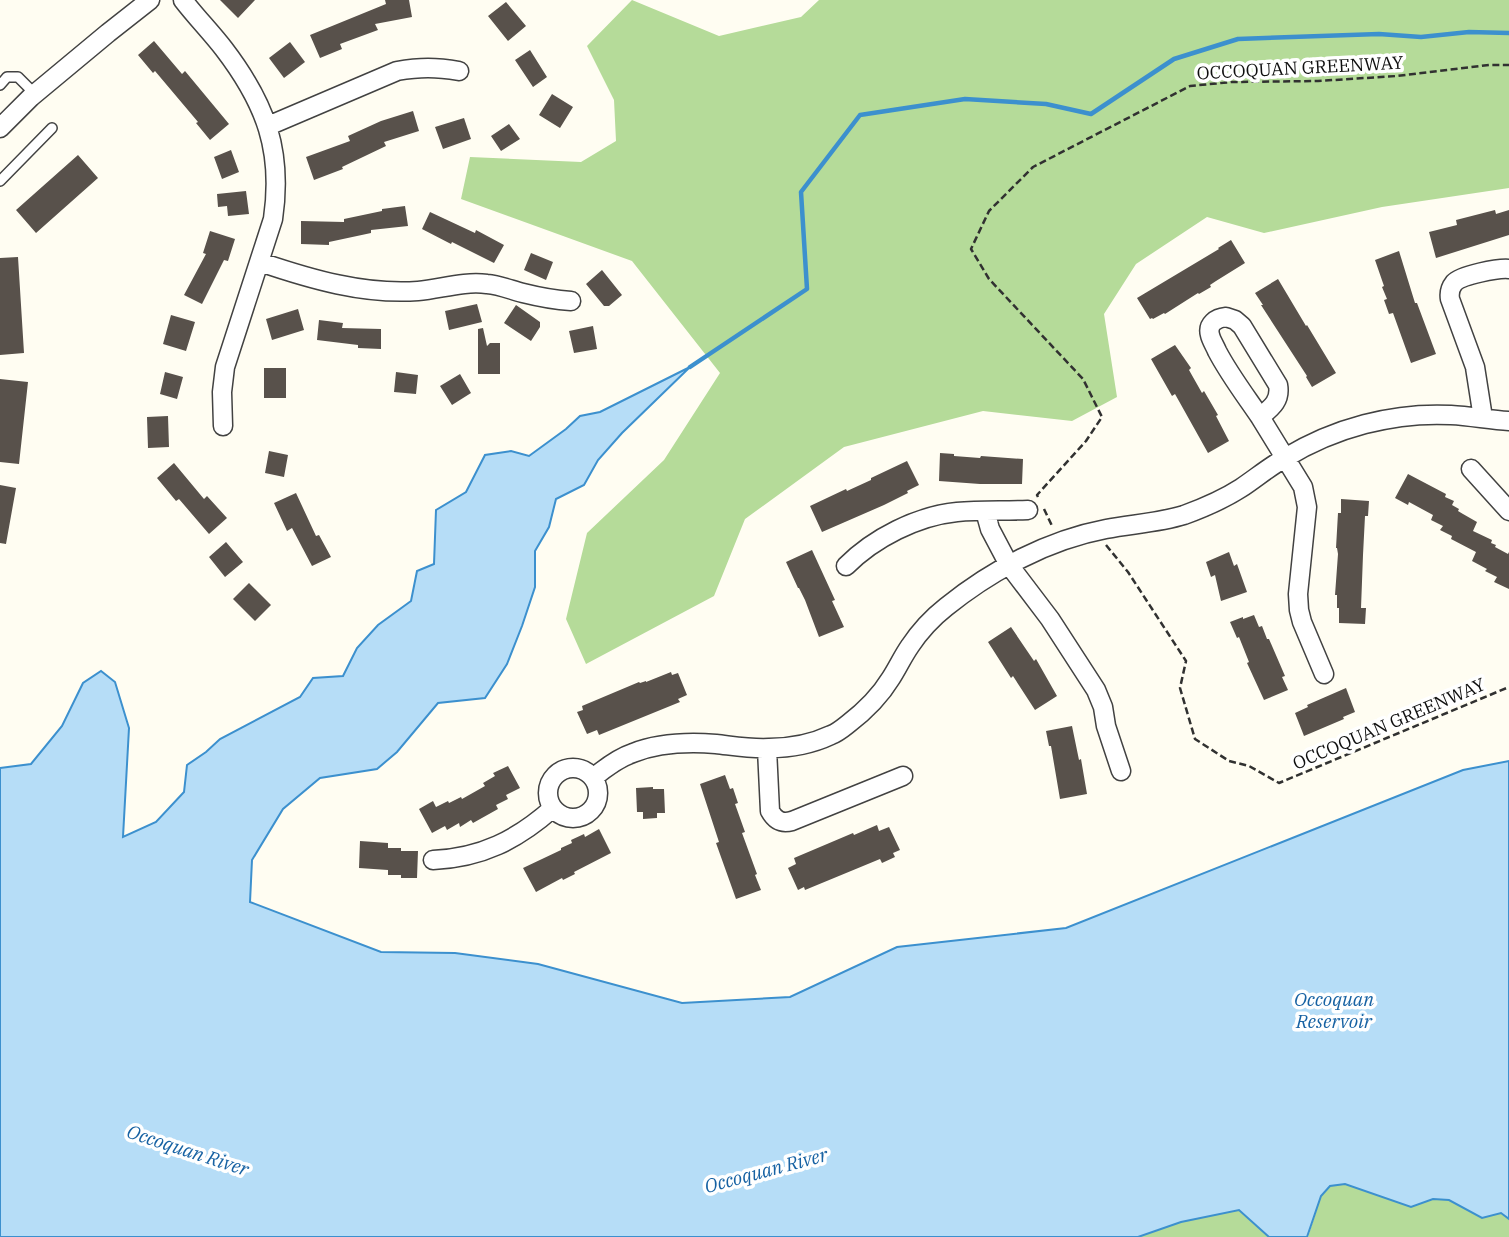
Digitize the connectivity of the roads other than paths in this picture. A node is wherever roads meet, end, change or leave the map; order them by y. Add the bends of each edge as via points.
1 (150, 0) edge
2 (183, 0) edge
3 (459, 71) dead end
4 (0, 85) edge
5 (35, 94) junction
6 (268, 126) junction
7 (0, 128) edge
8 (52, 128) dead end
9 (0, 181) edge
10 (260, 261) junction
11 (1509, 269) edge
12 (571, 301) dead end
13 (1259, 417) junction
14 (1483, 418) junction
15 (1509, 421) edge
16 (222, 426) dead end
17 (1285, 457) junction
18 (1471, 469) dead end
19 (1028, 510) dead end
20 (985, 511) junction
21 (1509, 511) edge
22 (1009, 565) junction
23 (846, 566) dead end
24 (1324, 674) dead end
25 (768, 749) junction
26 (1121, 771) dead end
27 (903, 776) dead end
28 (593, 778) junction
29 (553, 808) junction
30 (433, 860) dead end

1 - 5 street
2 - 6 street via 243,76
3 - 6 street via 436,67 397,71
4 - 5 lane via 6,77 18,77
5 - 7 street
6 - 10 street via 276,200
8 - 9 lane
10 - 12 street via 334,284 383,291 485,284
10 - 16 street via 225,367
11 - 14 street via 1459,279 1449,292 1475,367
13 - 13 street via 1210,337 1209,329 1218,318 1242,326 1278,385 1278,400
13 - 17 street
14 - 15 street
14 - 17 street via 1450,415 1385,420 1353,427
17 - 22 street via 1240,489 1200,509 1072,537
17 - 24 street via 1306,497 1299,610
18 - 21 street
19 - 20 street
20 - 22 street
20 - 23 street via 931,517 872,544
22 - 25 street via 926,625 890,680 859,715 832,735
22 - 26 street via 1096,690
25 - 27 street via 770,811 780,822
25 - 28 street via 714,744 654,747 621,758
28 - 29 street via 598,795 582,817 565,817
28 - 29 street via 579,769 559,771 547,792
29 - 30 street via 534,825 491,849

